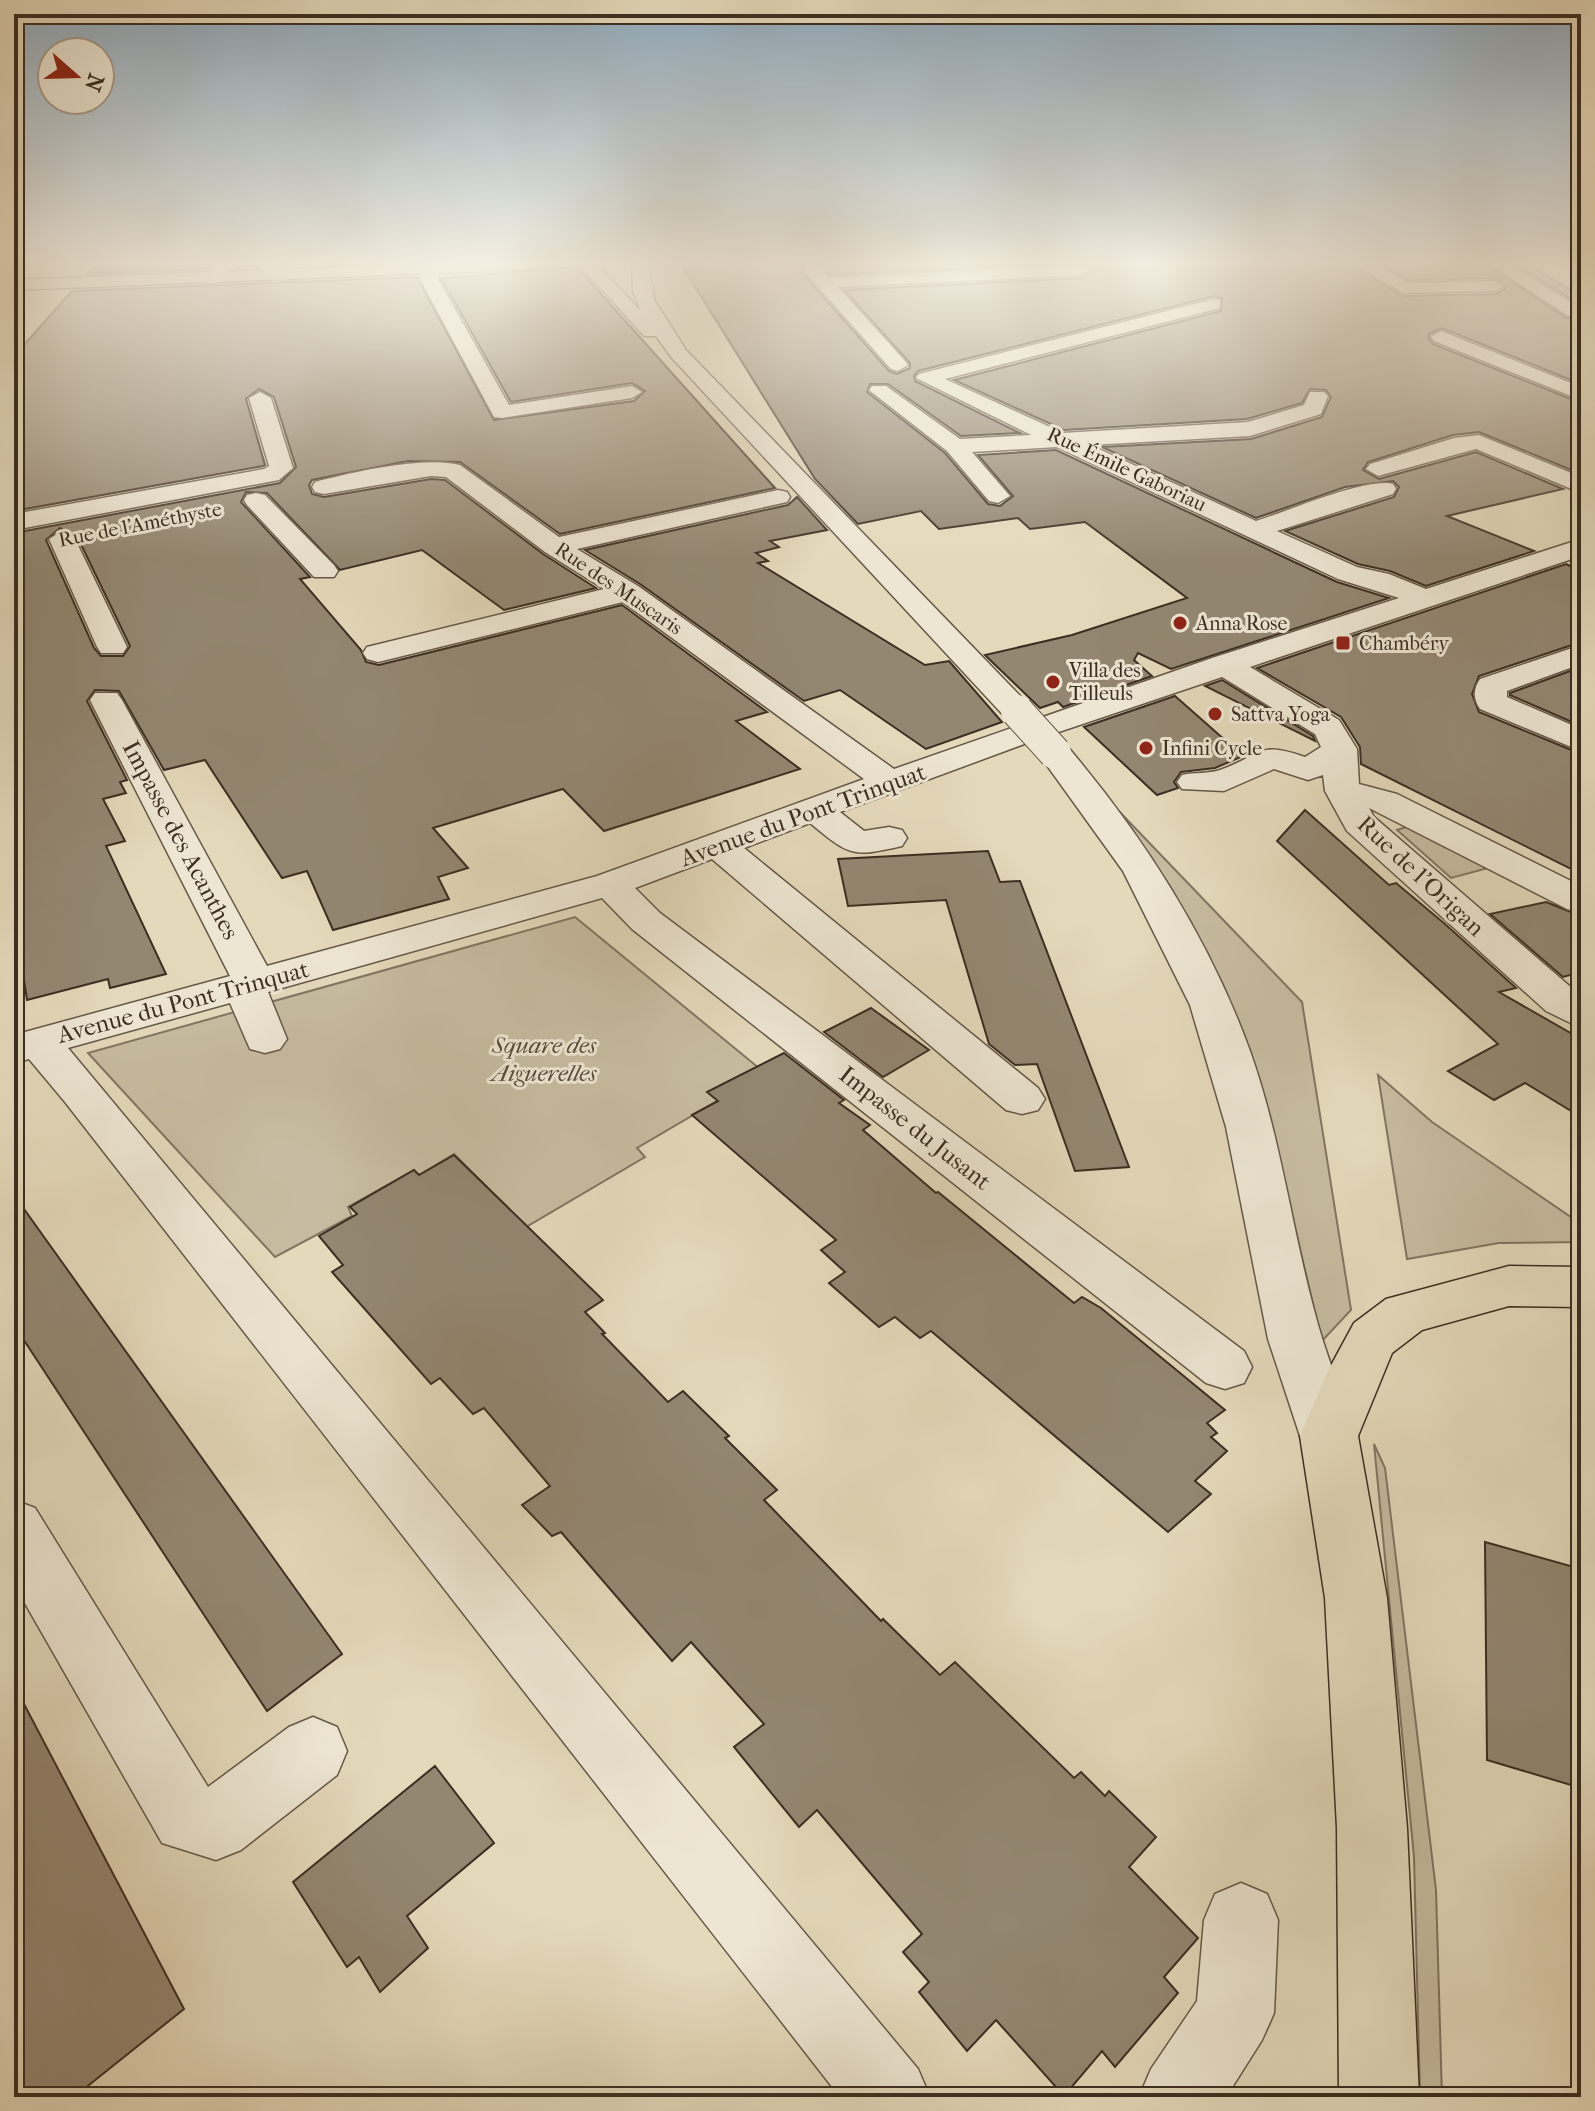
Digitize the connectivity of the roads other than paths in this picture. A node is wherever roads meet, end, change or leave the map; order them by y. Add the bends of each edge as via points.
1 (475, 363) edge
2 (687, 363) edge
3 (896, 363) edge
4 (986, 363) edge
5 (1504, 363) edge
6 (898, 365) dead end
7 (879, 390) dead end
8 (632, 392) dead end
9 (1581, 394) edge
10 (1317, 396) dead end
11 (260, 398) dead end
12 (1071, 442) junction
13 (955, 446) junction
14 (1581, 486) edge
15 (324, 487) dead end
16 (998, 496) dead end
17 (778, 497) dead end
18 (1581, 520) edge
19 (14, 522) edge
20 (1255, 529) junction
21 (1533, 536) dead end
22 (554, 546) junction
23 (1581, 547) edge
24 (324, 571) dead end
25 (628, 592) junction
26 (1425, 599) junction
27 (112, 647) dead end
28 (378, 653) dead end
29 (1581, 654) edge
30 (1223, 664) junction
31 (106, 700) dead end
32 (1581, 741) edge
33 (1340, 749) junction
34 (890, 782) junction
35 (1194, 782) dead end
36 (1342, 791) junction
37 (817, 811) junction
38 (889, 838) dead end
39 (719, 846) junction
40 (1533, 876) junction
41 (610, 884) junction
42 (1438, 894) junction
43 (1581, 901) edge
44 (249, 984) junction
45 (1581, 1014) edge
46 (265, 1039) dead end
47 (26, 1046) edge
48 (1022, 1099) dead end
49 (1581, 1287) edge
50 (1225, 1367) dead end
51 (1329, 1436) junction
52 (14, 1527) edge
53 (313, 1751) dead end
54 (1241, 1920) dead end
55 (890, 2097) edge
56 (1179, 2097) edge
57 (1379, 2097) edge

1 - 8 street via 502,412
2 - 51 street, bridge via 1055,753 1094,797 1136,864 1215,1018 1242,1095 1295,1339
3 - 6 street
4 - 12 street, Rue Émile Gaboriau via 926,378
5 - 9 street
7 - 13 street
10 - 12 street via 1313,409 1250,429
11 - 19 street via 281,468 271,475
12 - 13 street
12 - 20 street, Rue Émile Gaboriau
13 - 16 street
14 - 20 street via 1491,444 1462,443 1327,508
15 - 22 street, Rue des Muscaris via 452,470
17 - 22 street
18 - 21 street
20 - 26 street, Rue Émile Gaboriau via 1348,573
22 - 25 street, Rue des Muscaris
23 - 26 street, Avenue du Pont Trinquat
24 - 27 street, Rue de l'Améthyste via 261,499 50,542
25 - 28 street
25 - 34 street, Rue des Muscaris
26 - 30 street, Avenue du Pont Trinquat
29 - 32 street via 1491,686 1491,702
30 - 33 street via 1327,727
30 - 34 street, Avenue du Pont Trinquat
31 - 44 street, Impasse des Acanthes via 229,928
33 - 35 street via 1308,770 1272,757 1224,781
33 - 36 street, Rue de l'Origan
34 - 37 street, Avenue du Pont Trinquat
36 - 40 street via 1385,801
36 - 42 street, Rue de l'Origan via 1360,823
37 - 38 street via 857,843
37 - 39 street, Avenue du Pont Trinquat
39 - 41 street, Avenue du Pont Trinquat
39 - 48 street
40 - 42 street
40 - 43 street
41 - 44 street, Avenue du Pont Trinquat
41 - 50 street, Impasse du Jusant via 646,921
42 - 45 street, Rue de l'Origan
44 - 46 street, Impasse des Acanthes
44 - 47 street, Avenue du Pont Trinquat
47 - 55 street via 81,1091
49 - 51 main road via 1509,1286 1405,1314 1373,1338
51 - 57 main road via 1356,1598 1372,1828
52 - 53 street via 187,1818 216,1825
54 - 56 street via 1235,2013

